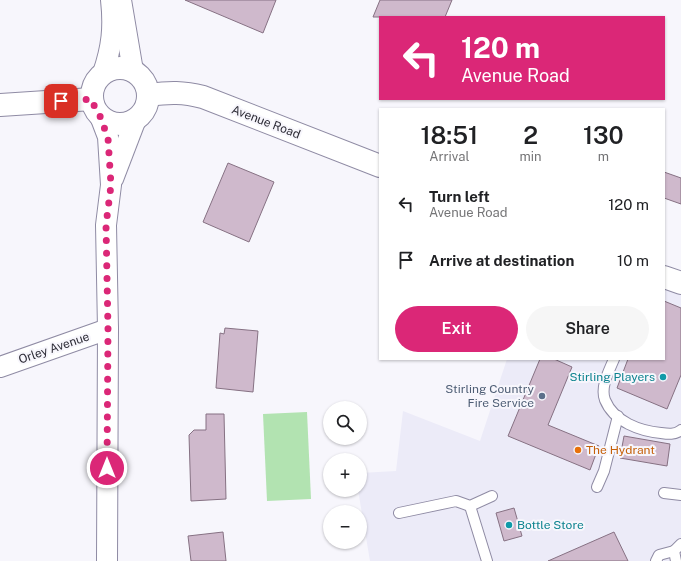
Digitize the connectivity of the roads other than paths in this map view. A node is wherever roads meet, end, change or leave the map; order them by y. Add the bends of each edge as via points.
1 (111, 0) edge
2 (121, 0) edge
3 (133, 71) junction
4 (104, 73) junction
5 (148, 95) junction
6 (0, 105) edge
7 (96, 108) junction
8 (136, 119) junction
9 (379, 166) edge
10 (111, 185) junction
11 (665, 277) edge
12 (681, 283) edge
13 (108, 329) junction
14 (614, 360) edge
15 (0, 367) edge
16 (618, 416) junction
17 (681, 430) edge
18 (597, 487) dead end
19 (664, 493) dead end
20 (681, 494) edge
21 (492, 496) dead end
22 (470, 506) junction
23 (399, 513) dead end
24 (677, 552) edge
25 (107, 561) edge
26 (487, 561) edge
27 (656, 561) edge

1 - 4 street via 112,37
2 - 3 street
3 - 4 street via 124,68
3 - 5 street via 141,77
4 - 7 street via 93,89
5 - 8 street via 148,104
5 - 9 street, Avenue Road via 184,92 203,97
6 - 7 street
7 - 8 street via 109,122 128,123
7 - 10 street via 108,138
8 - 10 street
10 - 13 street via 106,225
11 - 12 street
13 - 15 street, Orley Avenue
13 - 25 street
14 - 16 lane via 604,390 605,400 612,412
16 - 17 lane via 629,425 643,431 670,434
16 - 18 lane
19 - 20 lane
21 - 22 lane
22 - 23 lane via 456,501
22 - 26 lane
24 - 27 lane via 659,555

